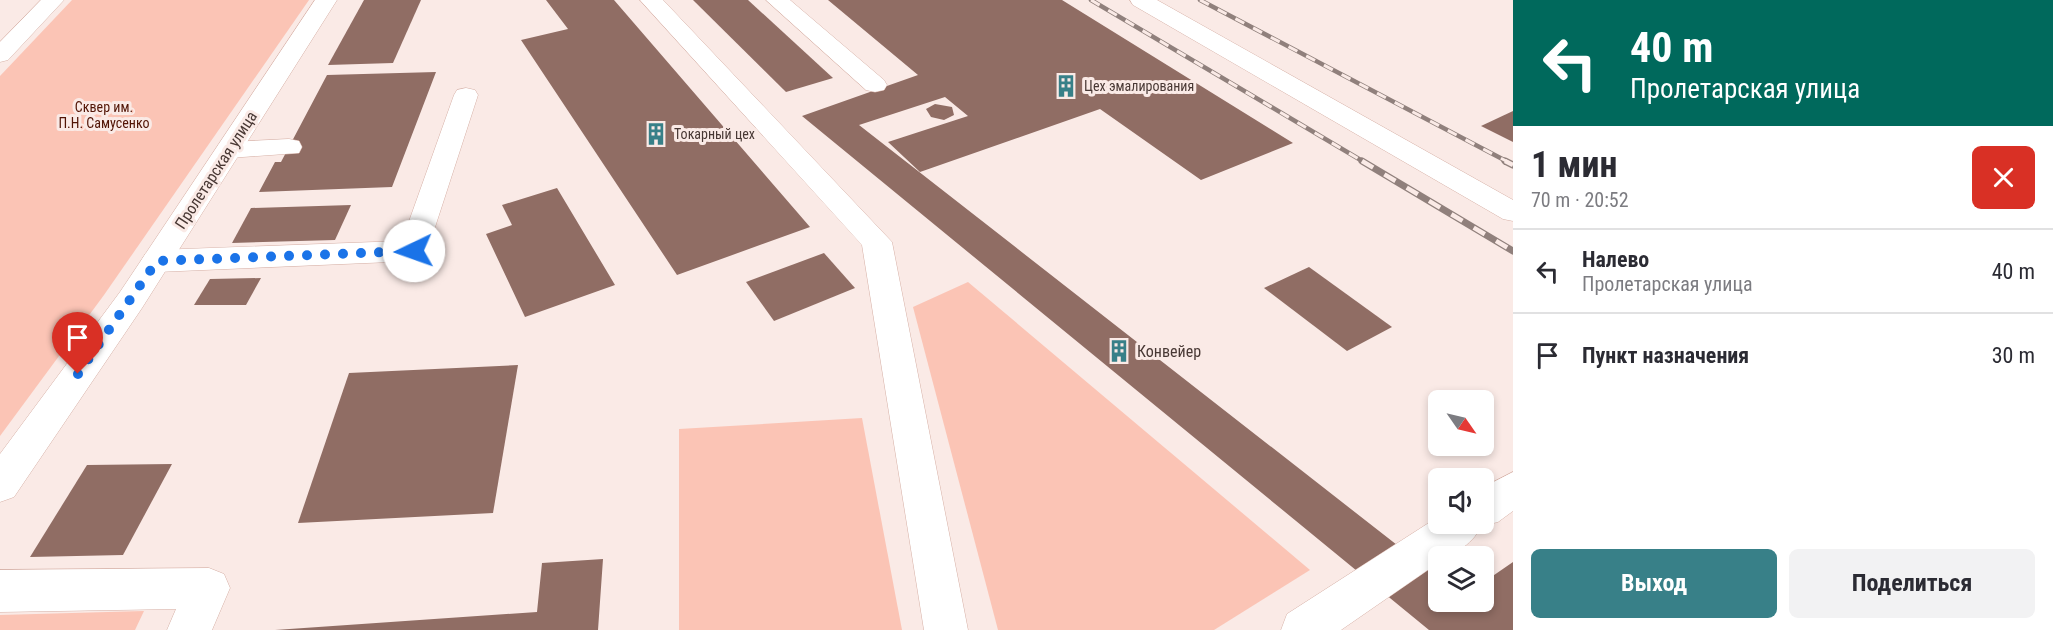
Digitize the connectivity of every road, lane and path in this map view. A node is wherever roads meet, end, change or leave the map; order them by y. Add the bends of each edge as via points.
1 (53, 0) edge
2 (326, 0) edge
3 (651, 0) edge
4 (777, 0) edge
5 (1141, 0) edge
6 (0, 55) edge
7 (875, 85) dead end
8 (466, 95) dead end
9 (289, 147) dead end
10 (229, 150) junction
11 (1513, 212) edge
12 (157, 261) junction
13 (0, 485) edge
14 (1513, 489) edge
15 (1494, 502) edge
16 (1447, 534) edge
17 (0, 591) edge
18 (189, 630) edge
19 (946, 630) edge
20 (1303, 630) edge

1 - 6 main road
2 - 10 main road, Пролетарская улица
3 - 19 main road via 877,242
4 - 7 main road
5 - 11 main road
8 - 12 main road via 414,251
9 - 10 main road
10 - 12 main road, Пролетарская улица
12 - 13 main road, Пролетарская улица
14 - 15 main road
16 - 20 main road
17 - 18 main road via 208,588

